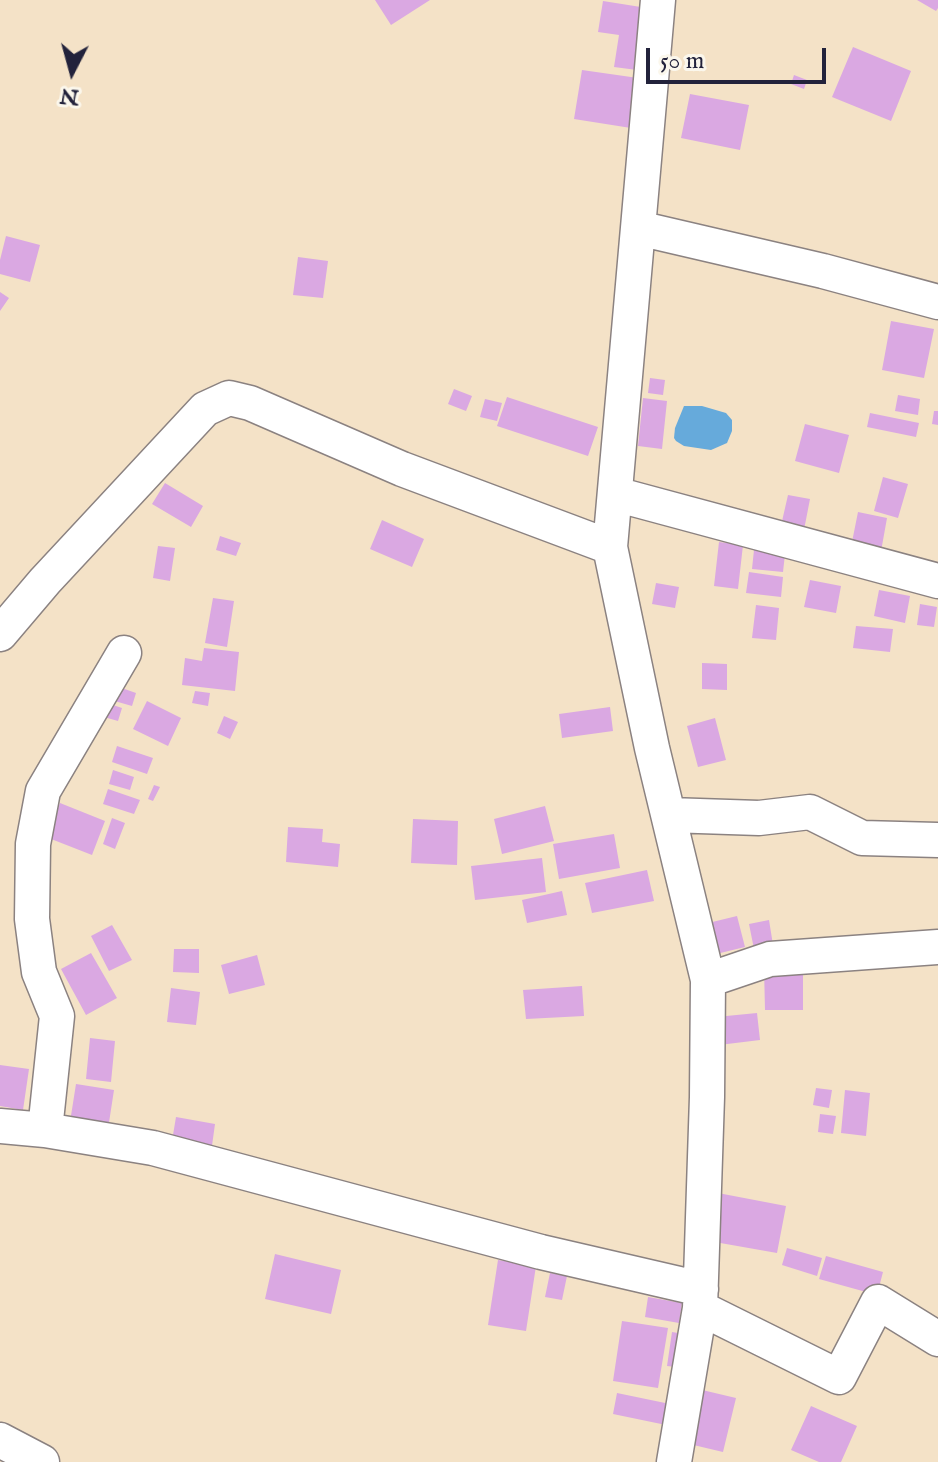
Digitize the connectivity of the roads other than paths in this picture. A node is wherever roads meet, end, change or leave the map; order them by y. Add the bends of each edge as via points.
1 (658, 0) edge
2 (638, 228) junction
3 (938, 302) edge
4 (615, 494) junction
5 (610, 547) junction
6 (938, 581) edge
7 (0, 634) edge
8 (124, 653) dead end
9 (669, 815) junction
10 (938, 840) edge
11 (938, 947) edge
12 (708, 980) junction
13 (0, 1126) edge
14 (45, 1130) junction
15 (700, 1299) junction
16 (938, 1339) edge
17 (0, 1440) edge
18 (42, 1462) edge
19 (674, 1462) edge

1 - 2 street
2 - 3 street
2 - 4 street
4 - 5 street
4 - 6 street
5 - 7 street via 229,398 205,409
5 - 9 street
8 - 14 street via 43,791 33,844 32,919 39,972 57,1016
9 - 10 street via 759,818 810,812 862,838
9 - 12 street
11 - 12 street via 770,959
12 - 15 street
13 - 14 street
14 - 15 street via 153,1148
15 - 16 street via 839,1377 878,1302
15 - 19 street
17 - 18 street

